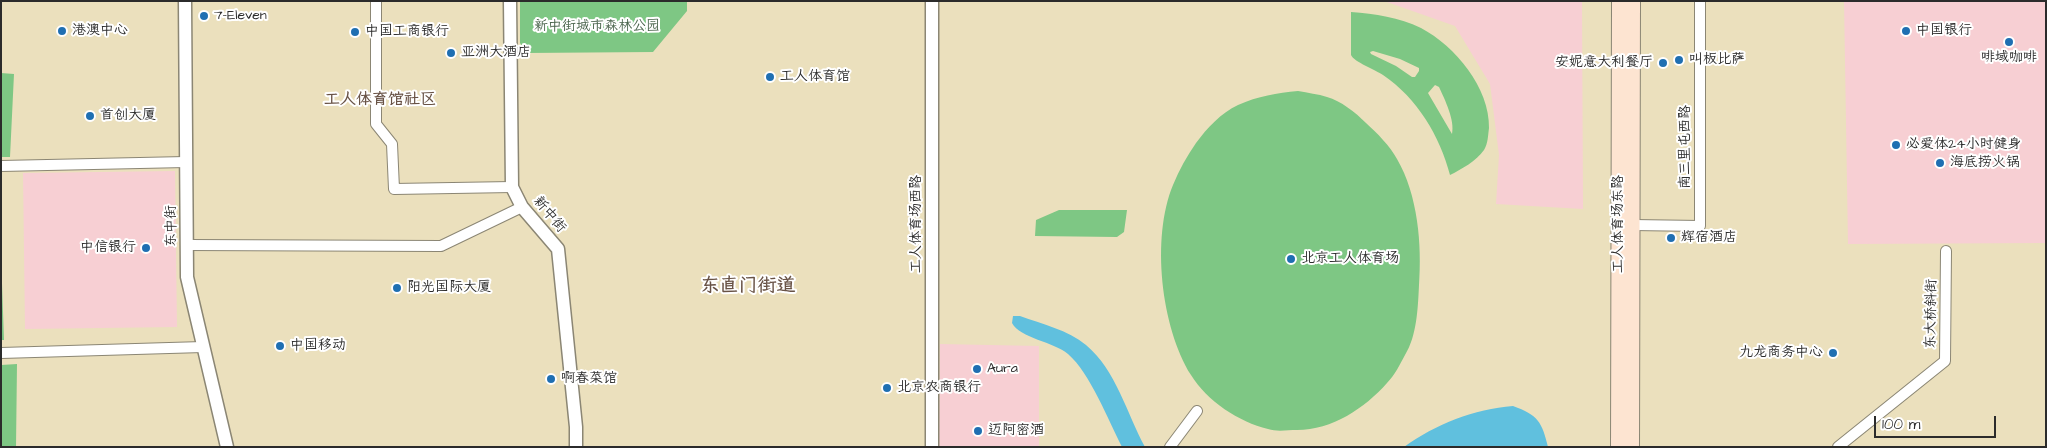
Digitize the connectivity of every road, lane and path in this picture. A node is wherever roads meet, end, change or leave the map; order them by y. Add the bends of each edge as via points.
1 (185, 1) edge
2 (376, 1) edge
3 (510, 1) edge
4 (932, 1) edge
5 (1619, 1) edge
6 (1633, 1) edge
7 (1700, 1) edge
8 (186, 162) junction
9 (1, 166) edge
10 (512, 186) junction
11 (522, 206) junction
12 (1633, 225) junction
13 (187, 245) junction
14 (1946, 251) dead end
15 (203, 347) junction
16 (1, 352) edge
17 (1198, 411) dead end
18 (227, 447) edge
19 (576, 447) edge
20 (932, 447) edge
21 (1170, 447) edge
22 (1618, 447) edge
23 (1632, 447) edge
24 (1838, 447) edge

1 - 8 street, 东中街
2 - 10 street via 376,124 392,144 394,189
3 - 10 street, 新中街
4 - 20 street, 工人体育场西路
5 - 22 main road, 工人体育场东路
6 - 12 main road, 工人体育场东路
7 - 12 street, 南三里屯西路 via 1700,226
8 - 9 street
8 - 13 street, 东中街
10 - 11 street, 新中街
11 - 13 street via 441,246
11 - 19 street, 新中街 via 558,249
12 - 23 main road, 工人体育场东路
13 - 15 street, 东中街 via 187,277
14 - 24 street, 东大桥斜街 via 1945,361
15 - 16 street
15 - 18 street, 东中街
17 - 21 street

